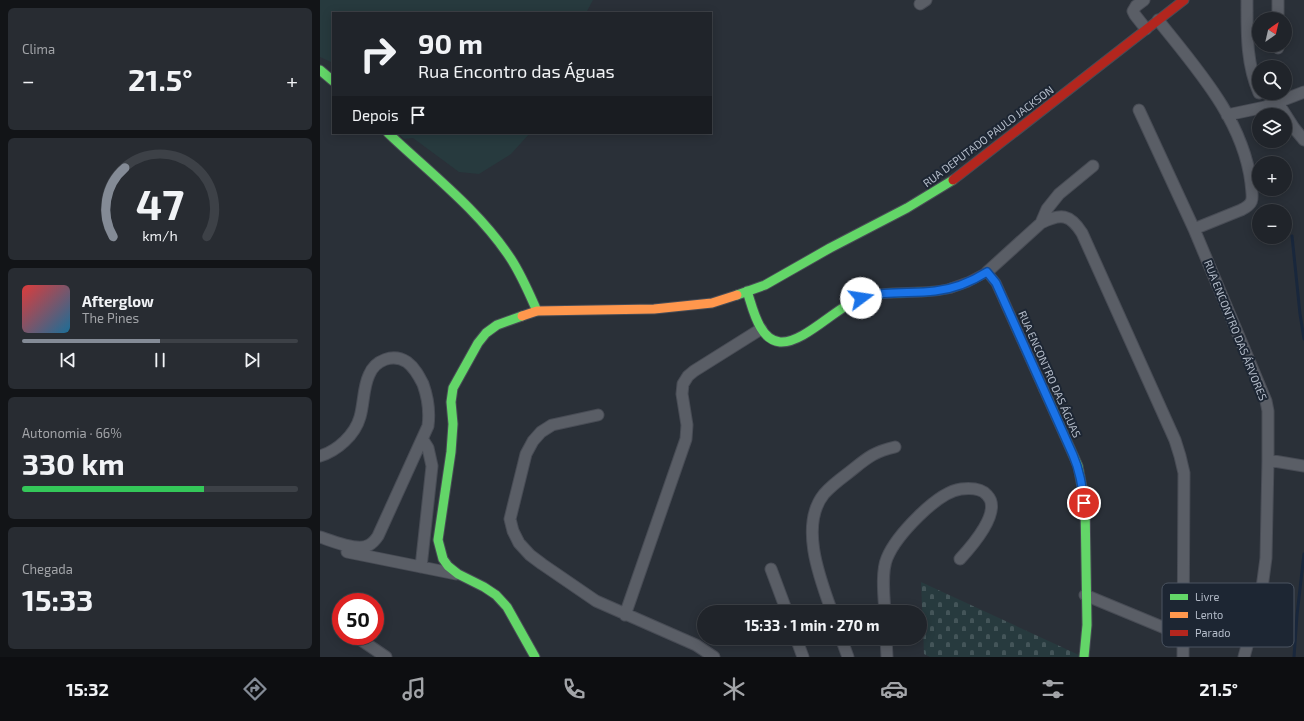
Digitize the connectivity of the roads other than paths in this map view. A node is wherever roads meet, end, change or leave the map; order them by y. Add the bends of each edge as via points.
1 (1144, 0) edge
2 (1184, 0) edge
3 (1247, 0) edge
4 (1278, 0) edge
5 (1278, 12) edge
6 (1158, 20) junction
7 (1146, 29) junction
8 (320, 70) edge
9 (1252, 73) edge
10 (332, 80) edge
11 (1304, 92) edge
12 (1262, 100) edge
13 (1278, 103) junction
14 (1265, 107) junction
15 (1139, 110) dead end
16 (1227, 115) junction
17 (389, 134) edge
18 (1304, 140) edge
19 (1093, 166) dead end
20 (1041, 222) junction
21 (1194, 229) junction
22 (987, 272) junction
23 (747, 291) junction
24 (712, 303) junction
25 (752, 306) junction
26 (537, 311) junction
27 (761, 329) junction
28 (598, 415) dead end
29 (423, 440) junction
30 (895, 447) dead end
31 (320, 456) edge
32 (1268, 460) junction
33 (1304, 466) edge
34 (320, 537) edge
35 (320, 545) edge
36 (960, 559) dead end
37 (421, 567) junction
38 (771, 569) dead end
39 (458, 574) junction
40 (1184, 583) edge
41 (1263, 583) edge
42 (1085, 595) junction
43 (784, 605) edge
44 (830, 605) edge
45 (885, 605) edge
46 (625, 615) junction
47 (1162, 627) edge
48 (368, 645) edge
49 (799, 645) edge
50 (844, 645) edge
51 (887, 645) edge
52 (1183, 647) edge
53 (1247, 647) edge
54 (386, 657) edge
55 (535, 657) edge
56 (714, 657) edge
57 (803, 657) edge
58 (848, 657) edge
59 (888, 657) edge
60 (1084, 657) edge
61 (1183, 657) edge
62 (1244, 657) edge

1 - 7 street via 1133,10
2 - 6 main road, RUA DEPUTADO PAULO JACKSON
3 - 9 street via 1247,40
4 - 5 street
6 - 7 main road, RUA DEPUTADO PAULO JACKSON
6 - 16 street via 1210,87
7 - 23 main road, RUA DEPUTADO PAULO JACKSON via 948,184 783,276
8 - 10 main road
11 - 13 street
12 - 14 street
13 - 14 street
13 - 18 street
14 - 16 street
15 - 21 street, RUA ENCONTRO DAS ÁRVORES
16 - 21 street via 1243,147 1252,203 1248,207
17 - 26 main road via 461,200 492,233 526,284
19 - 20 street via 1059,194
20 - 22 street
20 - 40 street via 1057,216 1071,220 1077,225 1168,425 1184,472
21 - 32 street, RUA ENCONTRO DAS ÁRVORES via 1266,401
22 - 27 main road via 964,285 950,289 870,295 852,302 806,333 788,341 780,343 773,340
22 - 42 main road, RUA ENCONTRO DAS ÁGUAS via 996,283 1078,466 1084,503
23 - 24 main road, RUA DEPUTADO PAULO JACKSON
23 - 25 main road
24 - 25 main road, RUA DEPUTADO PAULO JACKSON
24 - 26 main road, RUA DEPUTADO PAULO JACKSON via 654,309
25 - 27 main road
26 - 39 main road, RUA DEPUTADO PAULO JACKSON via 497,325 486,333 453,388 450,402 451,452 438,540 443,559
27 - 46 street via 694,370 683,384 686,439
28 - 46 street via 552,425 533,441 526,454 510,519 519,543 530,555 596,601
29 - 31 street via 430,412 420,378 406,362 389,358 380,361 369,374 360,418 354,429 334,450
29 - 34 street via 378,536 370,545 357,547
29 - 37 street via 431,456 432,466
30 - 44 street via 873,454 832,486 823,495 819,504 813,525 813,548
32 - 33 street
32 - 41 street, RUA ENCONTRO DAS ÁRVORES via 1266,558
35 - 37 street
36 - 45 street via 975,543 991,513 990,498 979,490 960,489 951,492 927,509 900,537 887,559
37 - 39 street
38 - 43 street
39 - 55 main road, RUA DEPUTADO PAULO JACKSON via 484,587 508,607
42 - 47 street
42 - 60 main road, RUA ENCONTRO DAS ÁGUAS
46 - 56 street via 696,645
48 - 54 street
49 - 57 street
50 - 58 street
51 - 59 street
52 - 61 street
53 - 62 street, RUA ENCONTRO DAS ÁRVORES

